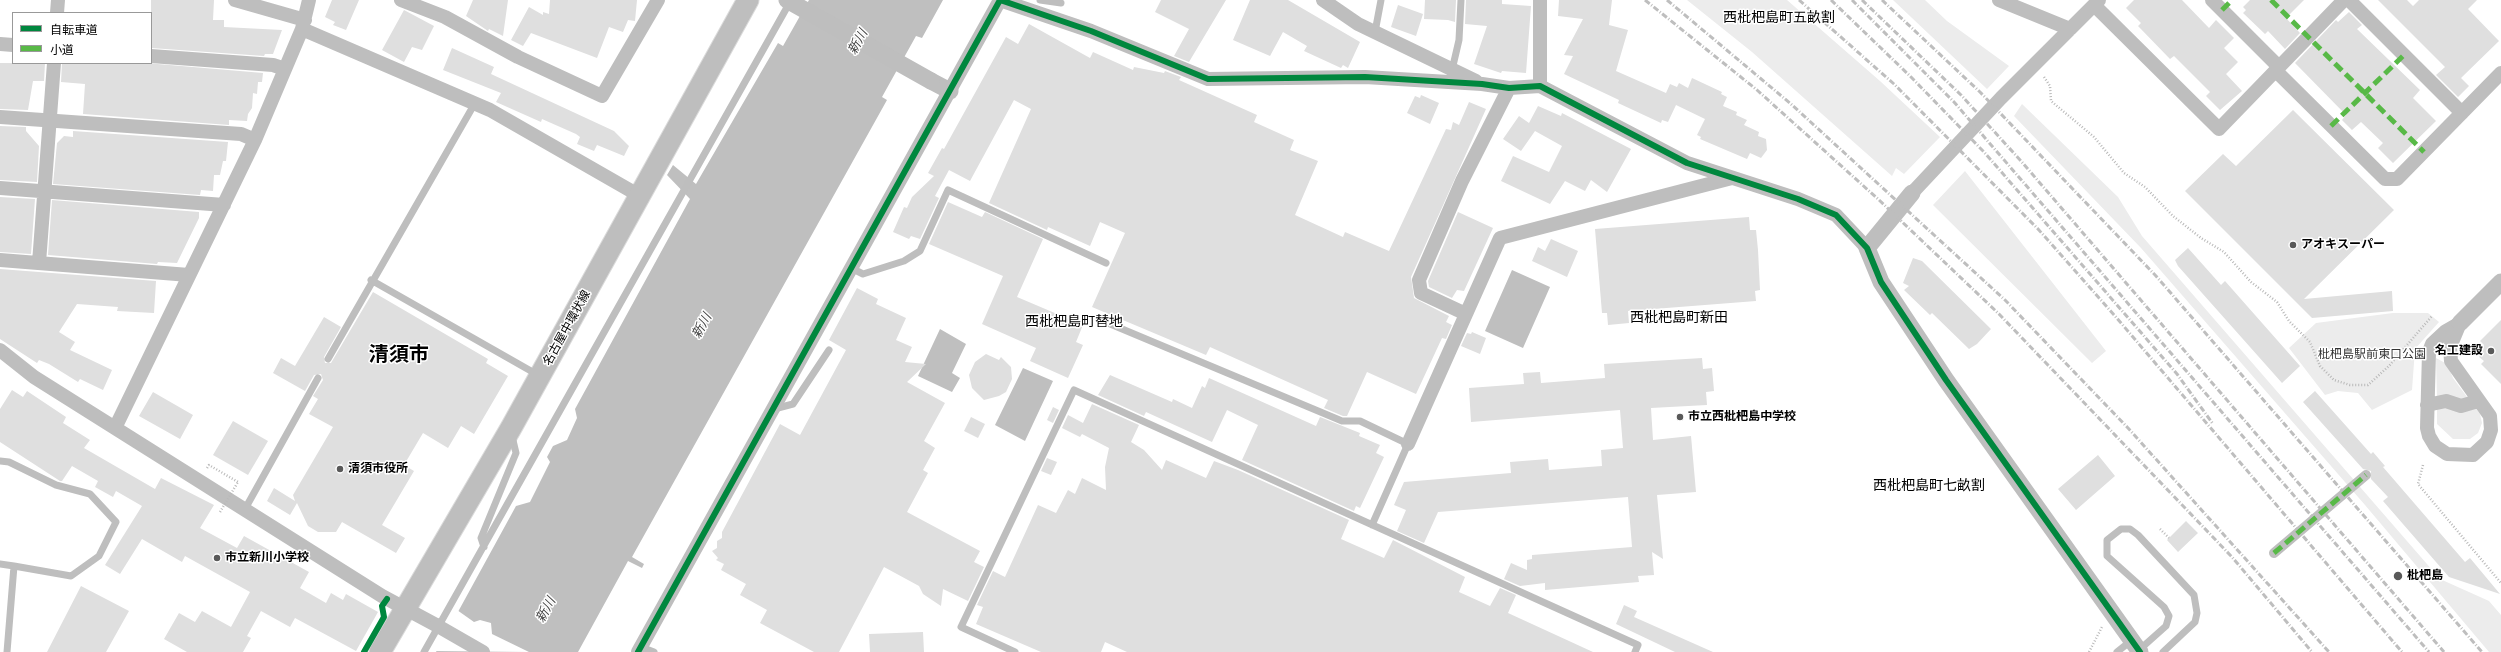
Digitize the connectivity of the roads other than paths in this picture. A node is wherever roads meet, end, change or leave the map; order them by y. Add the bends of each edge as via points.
1 (58, 0) edge
2 (234, 0) edge
3 (309, 0) edge
4 (401, 0) edge
5 (658, 0) edge
6 (748, 0) edge
7 (787, 0) edge
8 (791, 0) edge
9 (1000, 0) edge
10 (1040, 0) edge
11 (1323, 0) edge
12 (1380, 0) edge
13 (1461, 0) edge
14 (1540, 0) edge
15 (1999, 0) edge
16 (2212, 0) edge
17 (2344, 0) edge
18 (2349, 0) edge
19 (1061, 2) dead end
20 (2097, 2) edge
21 (58, 12) edge
22 (303, 25) junction
23 (2070, 28) junction
24 (1375, 32) junction
25 (0, 44) edge
26 (12, 45) edge
27 (152, 56) edge
28 (54, 64) edge
29 (285, 69) junction
30 (2277, 69) junction
31 (1452, 70) junction
32 (2501, 74) edge
33 (1482, 84) junction
34 (1540, 86) junction
35 (1509, 88) junction
36 (950, 91) junction
37 (475, 103) junction
38 (2462, 113) junction
39 (0, 117) edge
40 (50, 120) junction
41 (256, 140) junction
42 (1732, 178) junction
43 (0, 188) edge
44 (44, 191) junction
45 (1912, 193) joint
46 (640, 196) junction
47 (224, 205) junction
48 (1867, 248) junction
49 (0, 260) edge
50 (39, 263) junction
51 (1106, 263) dead end
52 (851, 268) junction
53 (189, 275) junction
54 (372, 280) junction
55 (2501, 282) edge
56 (1466, 314) junction
57 (1103, 321) dead end
58 (2460, 323) junction
59 (0, 350) edge
60 (829, 350) dead end
61 (328, 359) dead end
62 (540, 376) junction
63 (318, 378) dead end
64 (2478, 401) junction
65 (2427, 404) junction
66 (774, 409) junction
67 (116, 426) junction
68 (511, 428) junction
69 (1408, 444) junction
70 (0, 461) edge
71 (2366, 475) dead end
72 (245, 509) junction
73 (1372, 525) junction
74 (484, 547) junction
75 (2274, 553) dead end
76 (0, 564) edge
77 (14, 566) junction
78 (404, 608) junction
79 (2137, 647) edge
80 (645, 650) edge
81 (7, 652) edge
82 (380, 652) edge
83 (424, 652) edge
84 (483, 652) edge
85 (1015, 652) edge
86 (1635, 652) edge
87 (2117, 652) edge
88 (2164, 652) edge

1 - 21 street
2 - 22 street
3 - 22 street
4 - 5 street via 445,16 518,57 602,96
6 - 46 main road, 名古屋中環状線
7 - 36 street, bridge
8 - 74 lane
9 - 33 street via 1091,31 1208,80 1365,77
9 - 36 street
10 - 19 lane
11 - 24 street via 1358,24
12 - 24 lane
13 - 31 lane via 1459,40
14 - 34 street
15 - 23 street
16 - 30 street
17 - 30 street
18 - 38 street
20 - 23 street
20 - 30 street via 2219,129
22 - 29 street
22 - 37 street
23 - 45 street via 2000,98
24 - 31 street
25 - 26 street
27 - 29 street via 273,65
28 - 40 street
29 - 41 street
30 - 38 street via 2385,179 2397,179
31 - 33 street
32 - 38 street
33 - 35 street
34 - 35 street
34 - 42 street via 1687,163
35 - 56 street via 1462,181 1419,280 1421,293
36 - 52 street
37 - 46 street
37 - 54 lane
39 - 40 street
40 - 41 street via 241,134
40 - 44 street
41 - 47 street
42 - 48 street via 1798,198 1836,215
42 - 56 street via 1500,238
43 - 44 street
44 - 47 street
44 - 50 street
45 - 48 street
46 - 62 main road, 名古屋中環状線
47 - 53 street
48 - 79 street via 1881,282 1946,380
49 - 50 street
50 - 53 street
51 - 52 lane via 948,190 920,251 904,261 863,274
52 - 66 street
53 - 67 street
54 - 61 lane
54 - 62 lane
55 - 58 street
56 - 69 street
57 - 69 lane via 1342,421 1360,421
58 - 64 street via 2450,347 2451,361
58 - 65 street via 2432,344 2428,361
59 - 67 street via 34,377
60 - 66 lane via 794,404
62 - 68 main road, 名古屋中環状線
63 - 72 lane
64 - 65 street via 2461,406 2446,401
64 - 65 street via 2490,416 2491,430 2487,442 2473,455 2447,454 2435,446 2428,432
66 - 80 street
67 - 72 street
68 - 74 lane via 516,452 481,538
68 - 78 main road, 名古屋中環状線
69 - 73 lane
70 - 77 lane via 9,462 56,485 90,494 116,522 99,556 71,576
71 - 75 street, bridge
72 - 78 street
73 - 85 lane via 1074,390 961,627
73 - 86 lane via 1638,645
74 - 83 lane
76 - 77 lane
77 - 81 lane
78 - 82 main road, 名古屋中環状線
78 - 84 street, bridge
79 - 87 lane
79 - 88 lane via 2166,626 2169,616 2164,607 2107,556 2107,540 2121,530 2130,529 2194,595 2198,613 2195,622

